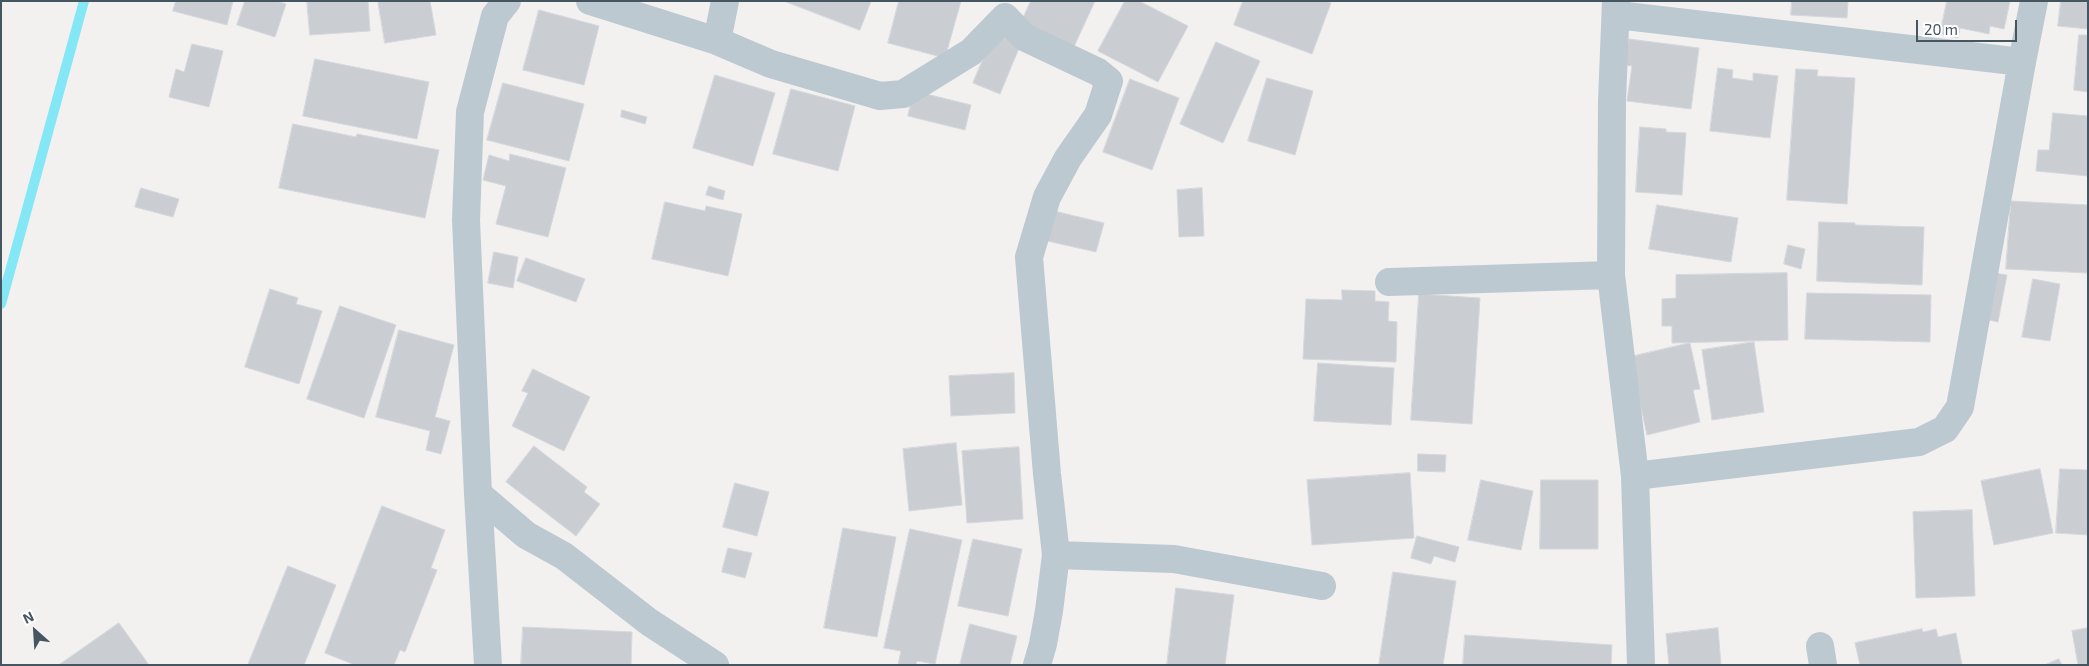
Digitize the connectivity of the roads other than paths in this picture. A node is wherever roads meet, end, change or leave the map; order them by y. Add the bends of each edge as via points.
1 (507, 1) edge
2 (590, 1) edge
3 (725, 1) edge
4 (2034, 1) edge
5 (1617, 8) edge
6 (1010, 9) edge
7 (717, 41) junction
8 (2022, 62) junction
9 (1611, 274) junction
10 (1388, 282) dead end
11 (1635, 476) junction
12 (478, 494) junction
13 (1056, 555) junction
14 (1322, 586) dead end
15 (488, 665) edge
16 (715, 665) edge
17 (1036, 665) edge
18 (1641, 665) edge

1 - 12 street via 495,16 470,112 466,220
2 - 7 street
3 - 7 street
4 - 8 street
5 - 8 street
5 - 9 street via 1612,101
6 - 7 street via 971,52 903,94 880,96 771,64
6 - 13 street via 1024,37 1098,72 1109,81 1098,116 1068,158 1047,197 1029,257
8 - 11 street via 1960,407 1945,429 1919,442
9 - 10 street
9 - 11 street
11 - 18 street
12 - 15 street
12 - 16 street via 526,535 564,556 649,622
13 - 14 street via 1174,559
13 - 17 street via 1050,611

